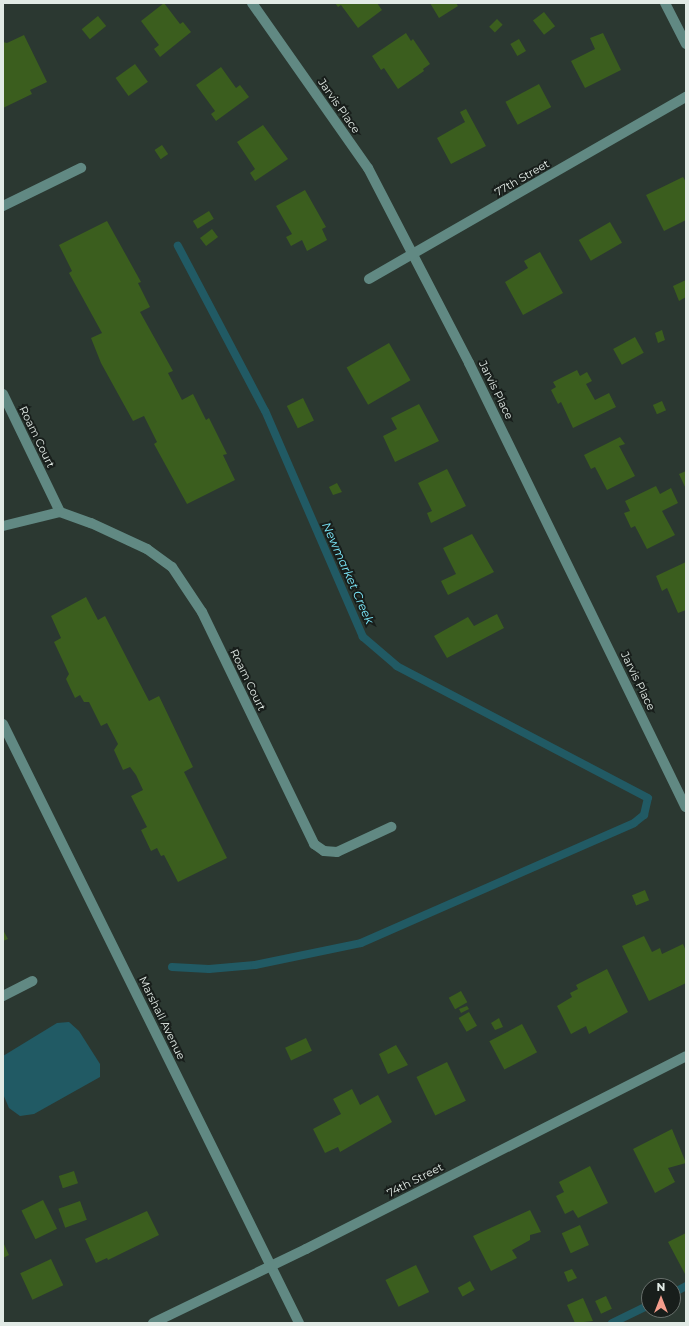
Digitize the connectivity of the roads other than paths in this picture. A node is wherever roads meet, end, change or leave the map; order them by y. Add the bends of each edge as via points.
1 (252, 3) edge
2 (665, 3) edge
3 (686, 44) edge
4 (686, 97) edge
5 (80, 168) dead end
6 (3, 206) edge
7 (413, 255) junction
8 (369, 279) dead end
9 (3, 394) edge
10 (60, 512) junction
11 (3, 526) edge
12 (3, 724) edge
13 (686, 807) edge
14 (391, 827) dead end
15 (32, 981) dead end
16 (3, 996) edge
17 (686, 1056) edge
18 (271, 1266) junction
19 (153, 1323) edge
20 (299, 1323) edge

1 - 7 street, Jarvis Place via 368,168
2 - 3 street
4 - 7 street, 77th Street
5 - 6 street
7 - 8 street, 77th Street
7 - 13 street, Jarvis Place via 469,363
9 - 10 street, Roam Court
10 - 11 street
10 - 14 street, Roam Court via 97,525 147,549 172,567 202,612 314,844 324,851 336,852
12 - 18 street, Marshall Avenue
15 - 16 street
17 - 18 street, 74th Street
18 - 19 street, 74th Street
18 - 20 street, Marshall Avenue

